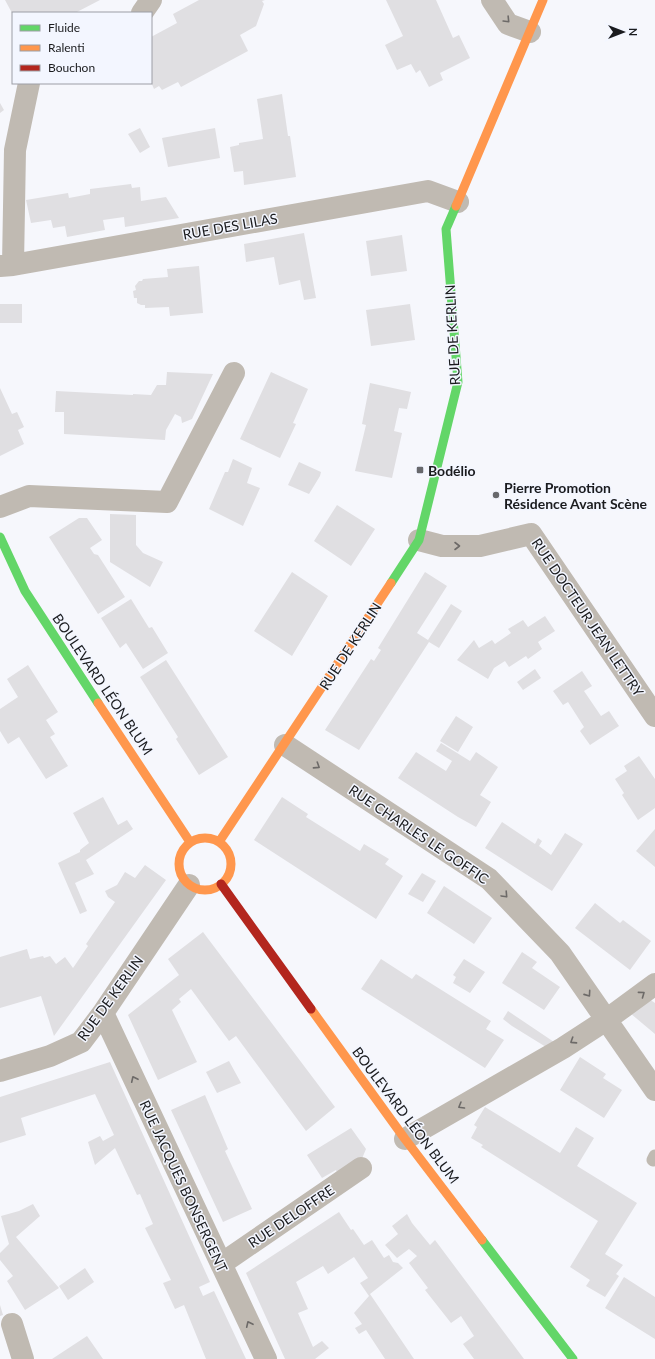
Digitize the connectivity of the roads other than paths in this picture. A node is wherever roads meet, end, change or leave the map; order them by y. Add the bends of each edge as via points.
1 (151, 0) edge
2 (492, 0) edge
3 (543, 0) edge
4 (143, 12) edge
5 (530, 32) junction
6 (29, 84) edge
7 (458, 202) junction
8 (7, 266) edge
9 (234, 374) dead end
10 (0, 507) edge
11 (0, 537) edge
12 (419, 540) junction
13 (655, 716) edge
14 (285, 745) junction
15 (190, 842) junction
16 (219, 842) junction
17 (221, 884) junction
18 (189, 885) junction
19 (655, 984) edge
20 (103, 1014) junction
21 (606, 1020) junction
22 (0, 1071) edge
23 (655, 1090) edge
24 (404, 1139) junction
25 (361, 1168) dead end
26 (221, 1264) junction
27 (12, 1324) dead end
28 (23, 1359) edge
29 (266, 1359) edge
30 (574, 1359) edge

1 - 4 street
2 -> 5 street via 508,24
3 - 5 main road, RUE DE KERLIN
5 - 7 main road, RUE DE KERLIN
6 - 8 street via 15,150
7 - 8 street, RUE DES LILAS via 428,191
7 - 12 main road, RUE DE KERLIN via 446,229 458,382
9 - 10 street via 167,502 29,496
11 - 15 main road, BOULEVARD LÉON BLUM via 25,591
12 -> 13 street, RUE DOCTEUR JEAN LETTRY via 442,546 480,546 531,534
12 - 14 main road, RUE DE KERLIN
14 - 16 main road, RUE DE KERLIN
14 -> 21 street, RUE CHARLES LE GOFFIC via 489,879 560,953
15 - 16 main road via 205,838
15 - 18 main road via 180,854 179,863 179,871
16 - 17 main road via 229,854 231,863 230,871
17 - 18 main road via 205,890
17 - 24 main road, BOULEVARD LÉON BLUM
18 - 20 street, RUE DE KERLIN
21 -> 19 street
20 - 22 street, RUE DE KERLIN via 81,1042 50,1056
26 -> 20 street, RUE JACQUES BONSERGENT
21 - 23 street, RUE CHARLES LE GOFFIC
21 -> 24 street via 563,1048
24 - 30 main road, BOULEVARD LÉON BLUM
25 - 26 street, RUE DELOFFRE
29 -> 26 street, RUE JACQUES BONSERGENT
27 - 28 street

